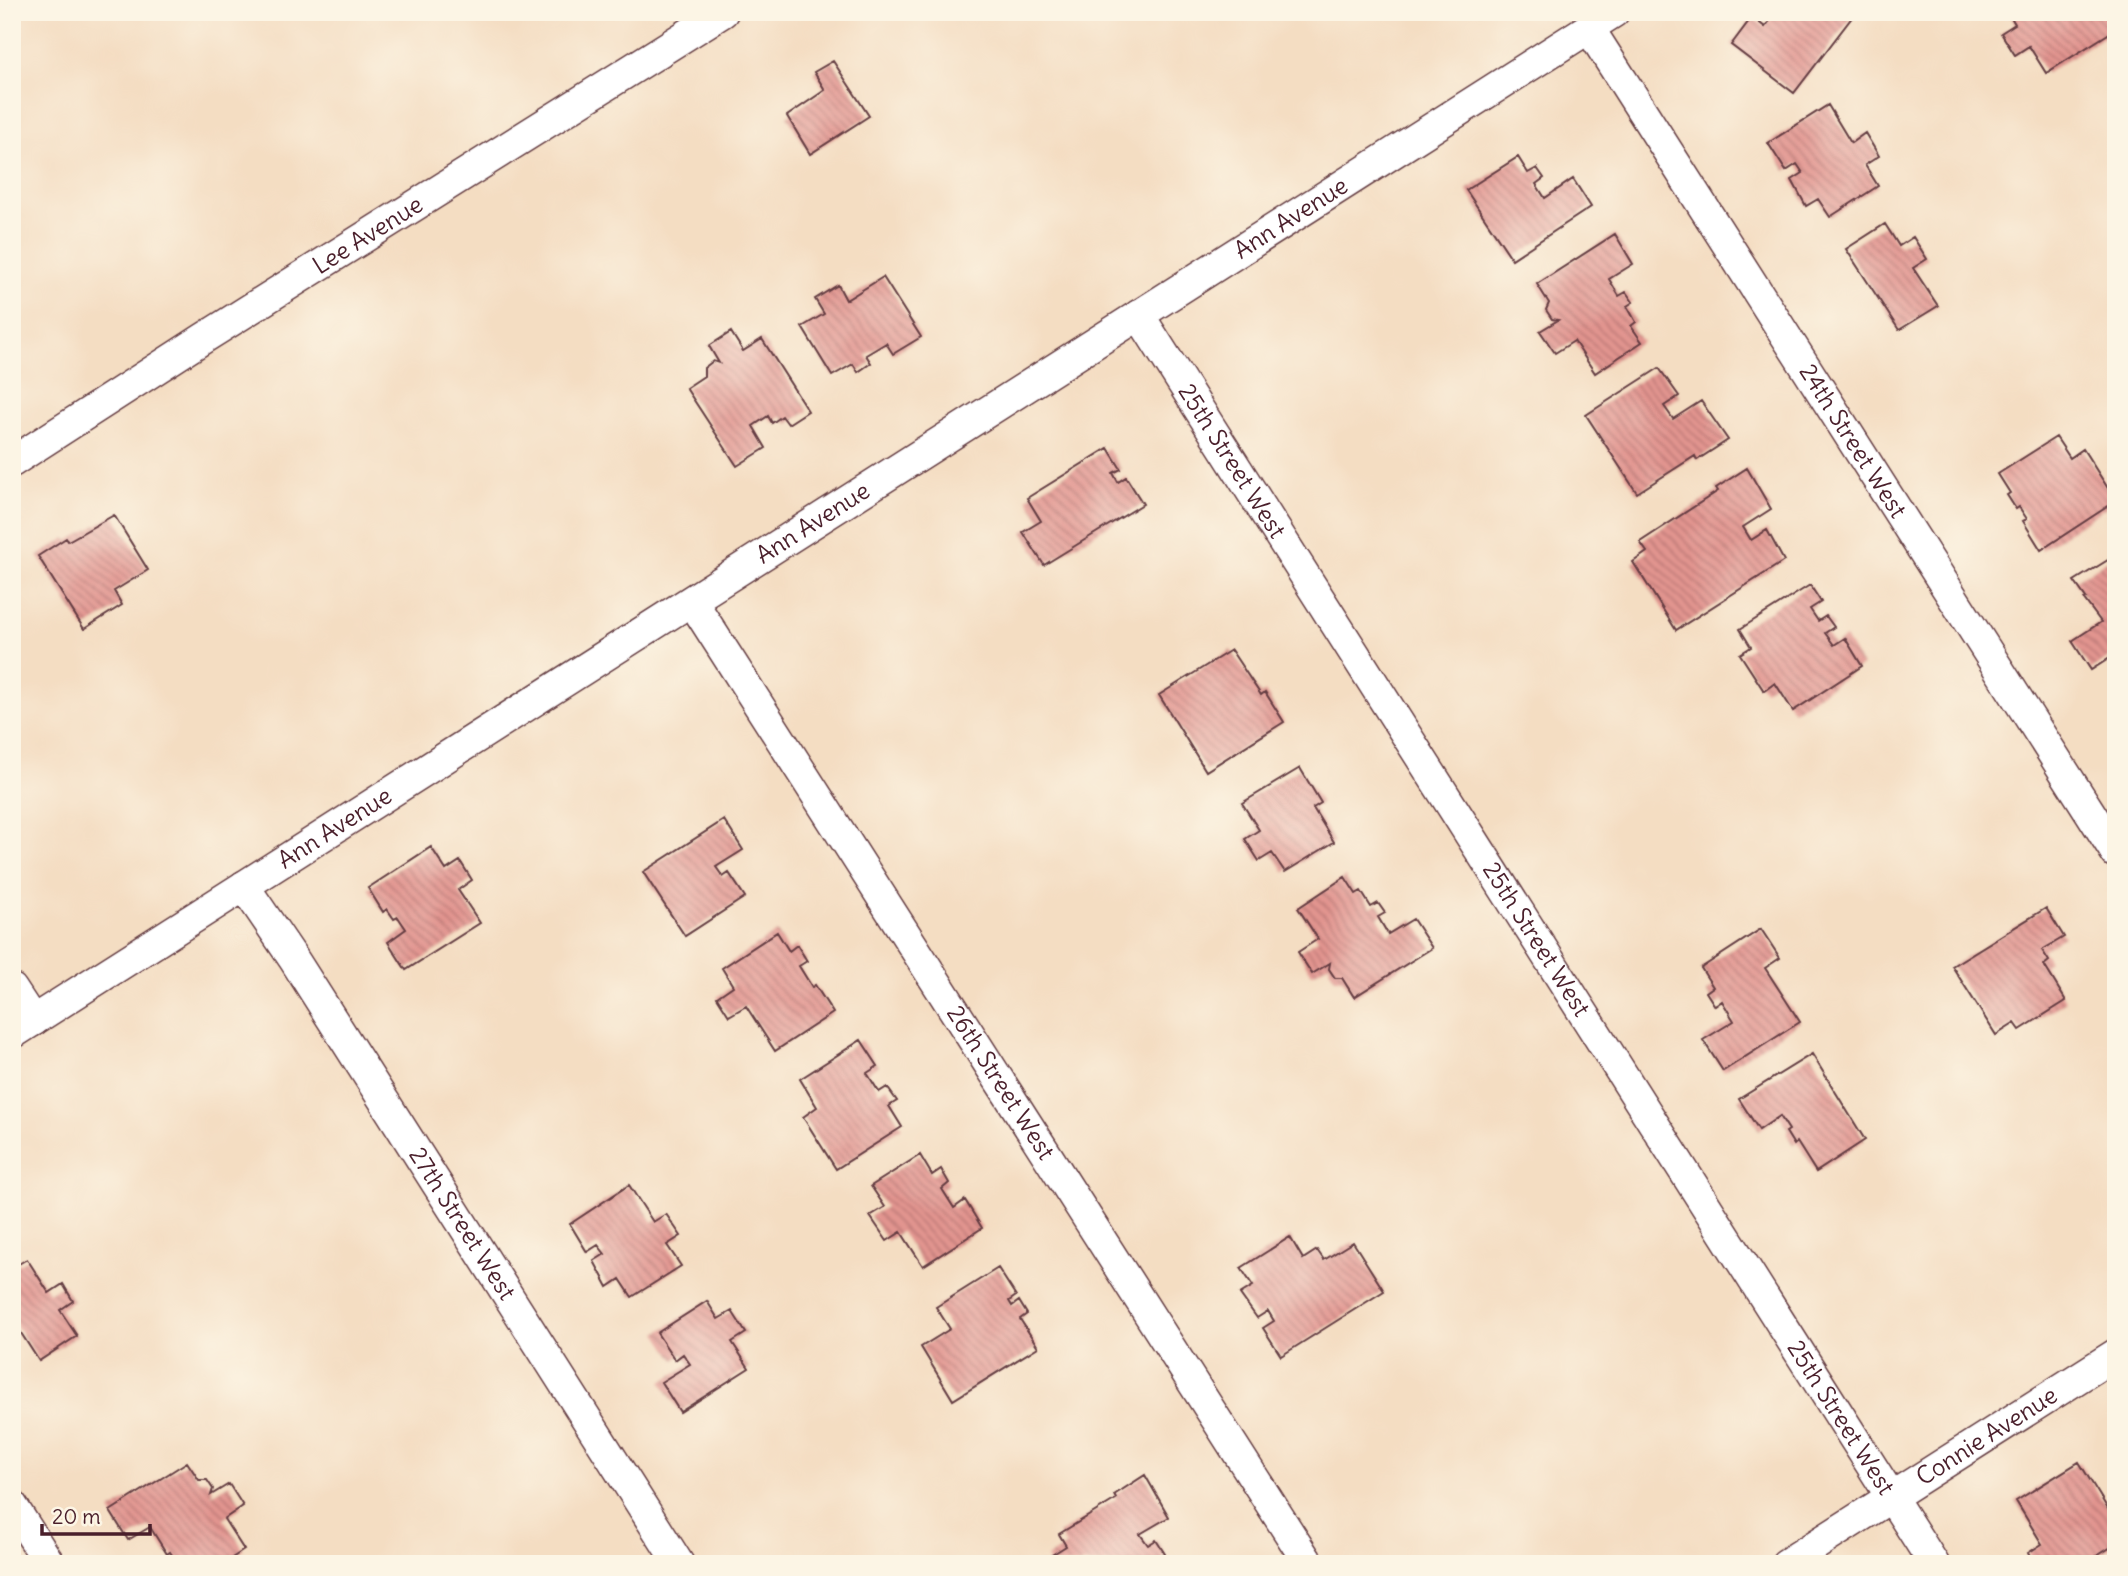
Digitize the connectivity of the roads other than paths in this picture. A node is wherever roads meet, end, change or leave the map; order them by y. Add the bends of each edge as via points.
1 (723, 12) edge
2 (1602, 20) edge
3 (1139, 315) junction
4 (12, 462) edge
5 (692, 601) junction
6 (2116, 853) edge
7 (244, 886) junction
8 (12, 989) edge
9 (22, 1027) edge
10 (2116, 1354) edge
11 (1891, 1497) junction
12 (12, 1505) edge
13 (50, 1564) edge
14 (679, 1564) edge
15 (1309, 1564) edge
16 (1787, 1564) edge
17 (1934, 1564) edge

1 - 4 street, Lee Avenue
2 - 3 street, Ann Avenue
2 - 6 street, 24th Street West
3 - 5 street, Ann Avenue
3 - 11 street, 25th Street West
5 - 7 street, Ann Avenue
5 - 15 street, 26th Street West
7 - 9 street, Ann Avenue
7 - 14 street, 27th Street West
8 - 9 street
10 - 11 street, Connie Avenue
11 - 16 street, Connie Avenue
11 - 17 street, 25th Street West
12 - 13 street

